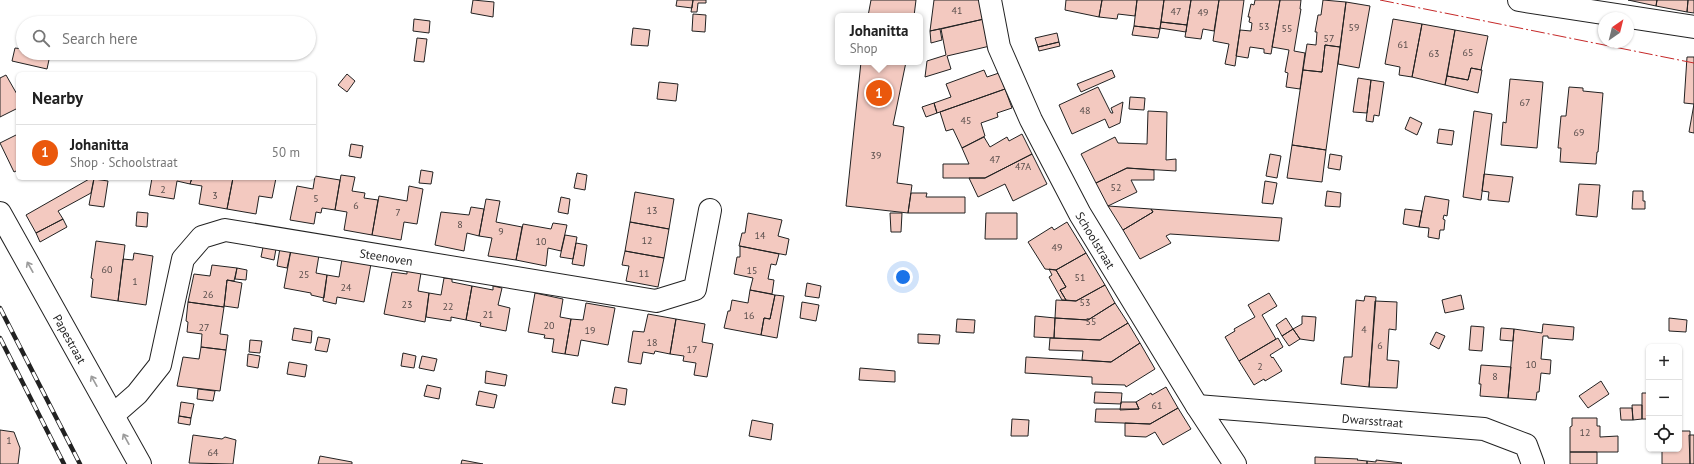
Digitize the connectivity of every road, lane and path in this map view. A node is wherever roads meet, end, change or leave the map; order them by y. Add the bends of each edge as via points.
1 (990, 0) edge
2 (1519, 0) edge
3 (1694, 27) edge
4 (710, 210) dead end
5 (0, 213) edge
6 (1197, 406) junction
7 (113, 415) junction
8 (140, 464) edge
9 (1235, 464) edge
10 (1533, 464) edge

1 - 6 street, Schoolstraat via 998,47 1030,120 1080,214
2 - 3 street
4 - 7 street, Steenoven via 695,289 656,301 225,230 202,237 183,259 160,365 137,394
7 -> 5 street, Papestraat
6 - 9 street, Schoolstraat
6 - 10 street, Dwarsstraat via 1484,429 1526,446
8 -> 7 street, Papestraat

